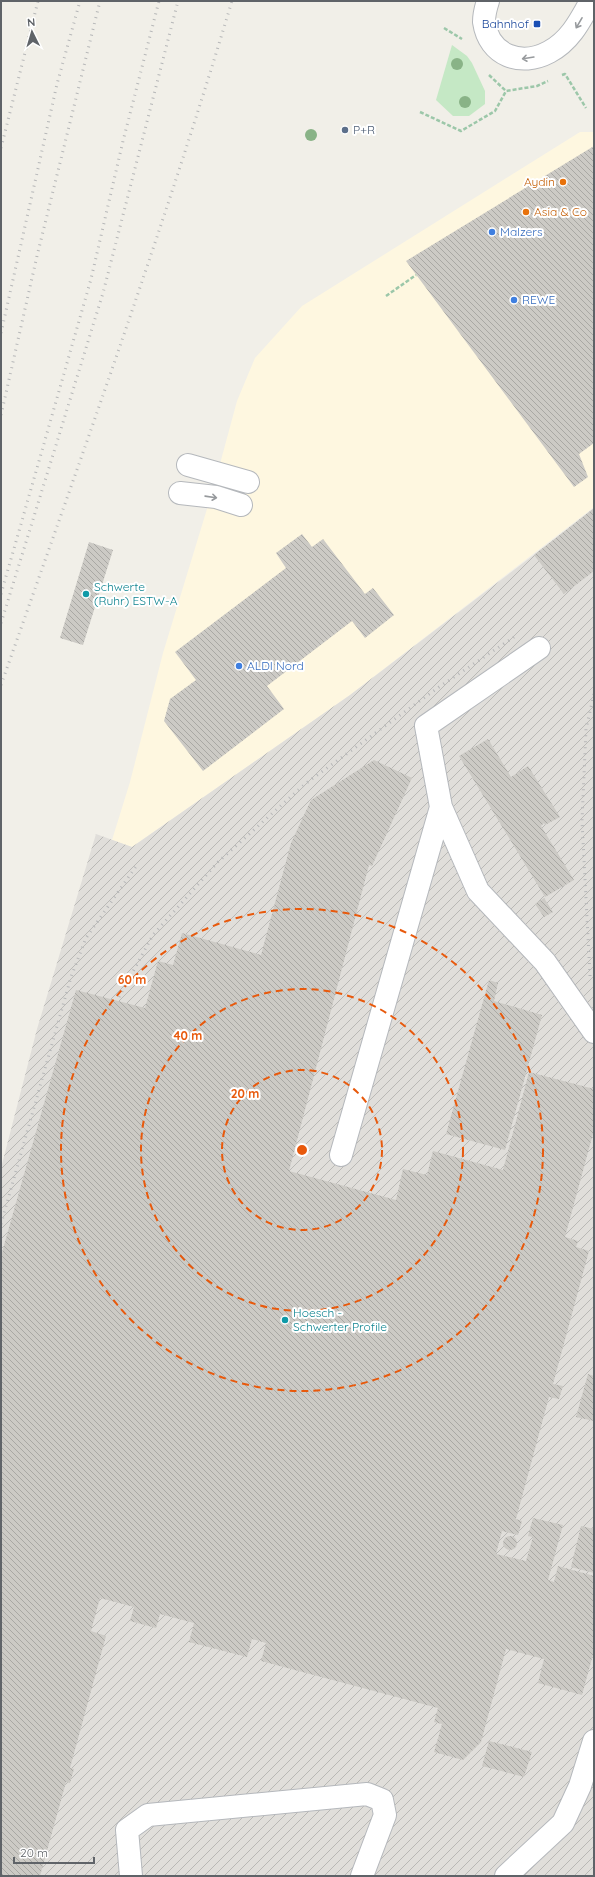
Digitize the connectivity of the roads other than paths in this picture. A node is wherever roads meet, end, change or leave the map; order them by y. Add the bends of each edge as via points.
1 (488, 1) edge
2 (591, 1) edge
3 (188, 466) dead end
4 (248, 482) dead end
5 (180, 493) dead end
6 (241, 505) dead end
7 (539, 648) dead end
8 (441, 807) junction
9 (594, 1032) edge
10 (341, 1155) dead end
11 (594, 1741) edge
12 (131, 1876) edge
13 (362, 1876) edge
14 (506, 1876) edge

2 -> 1 lane via 575,30 563,42 548,52 528,59 513,59 500,52 488,36 484,21
3 - 4 lane
5 -> 6 lane via 216,497
7 - 8 lane via 426,726
8 - 9 lane via 478,891 545,962
8 - 10 lane
11 - 14 lane via 580,1786 564,1823
12 - 13 lane via 127,1830 148,1815 367,1794 382,1800 385,1815

